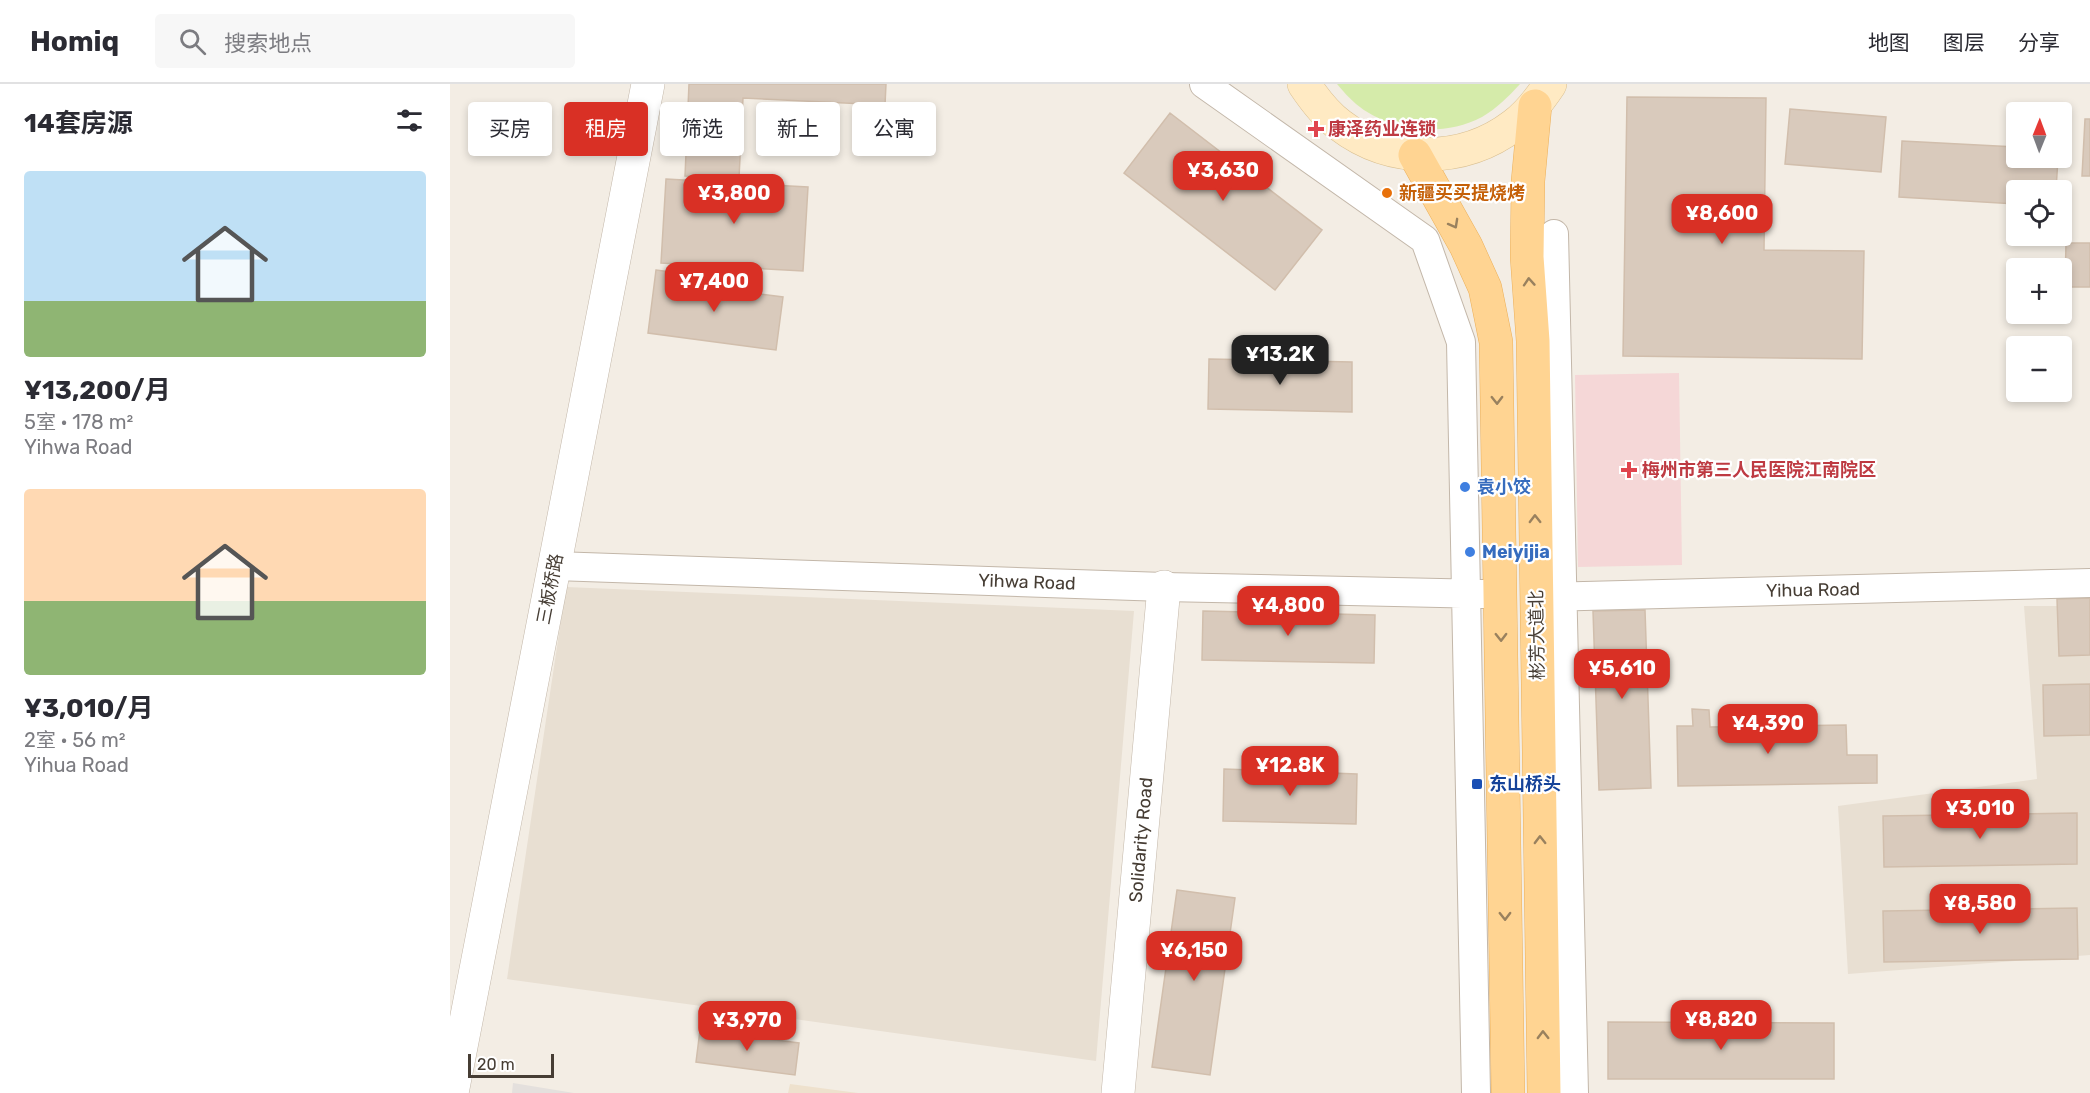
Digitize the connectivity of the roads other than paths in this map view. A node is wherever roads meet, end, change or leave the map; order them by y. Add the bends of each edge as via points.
1 (648, 84) edge
2 (1204, 84) edge
3 (1303, 84) edge
4 (1543, 95) edge
5 (1415, 155) junction
6 (1554, 234) dead end
7 (555, 566) junction
8 (2090, 583) edge
9 (1164, 587) junction
10 (1466, 594) junction
11 (1500, 594) junction
12 (1550, 597) junction
13 (452, 1093) edge
14 (1118, 1093) edge
15 (1476, 1093) edge
16 (1508, 1093) edge
17 (1544, 1093) edge
18 (1574, 1093) edge

1 - 7 street, 三板桥路
2 - 10 street via 1425,240 1461,342
3 - 5 main road via 1339,125 1388,150
4 - 5 main road via 1516,124 1493,139 1451,153
12 -> 4 main road, 彬芳大道北 via 1527,257 1528,181
5 -> 11 main road, 彬芳大道北 via 1485,288 1496,342
6 - 12 street
7 - 9 street, Yihwa Road
7 - 13 street, 三板桥路
8 - 12 street, Yihua Road
9 - 10 street, Yihwa Road
9 - 14 street, Solidarity Road
10 - 11 street, Yihwa Road
10 - 15 street
11 -> 16 main road, 彬芳大道北
17 -> 12 main road, 彬芳大道北
12 - 18 street

